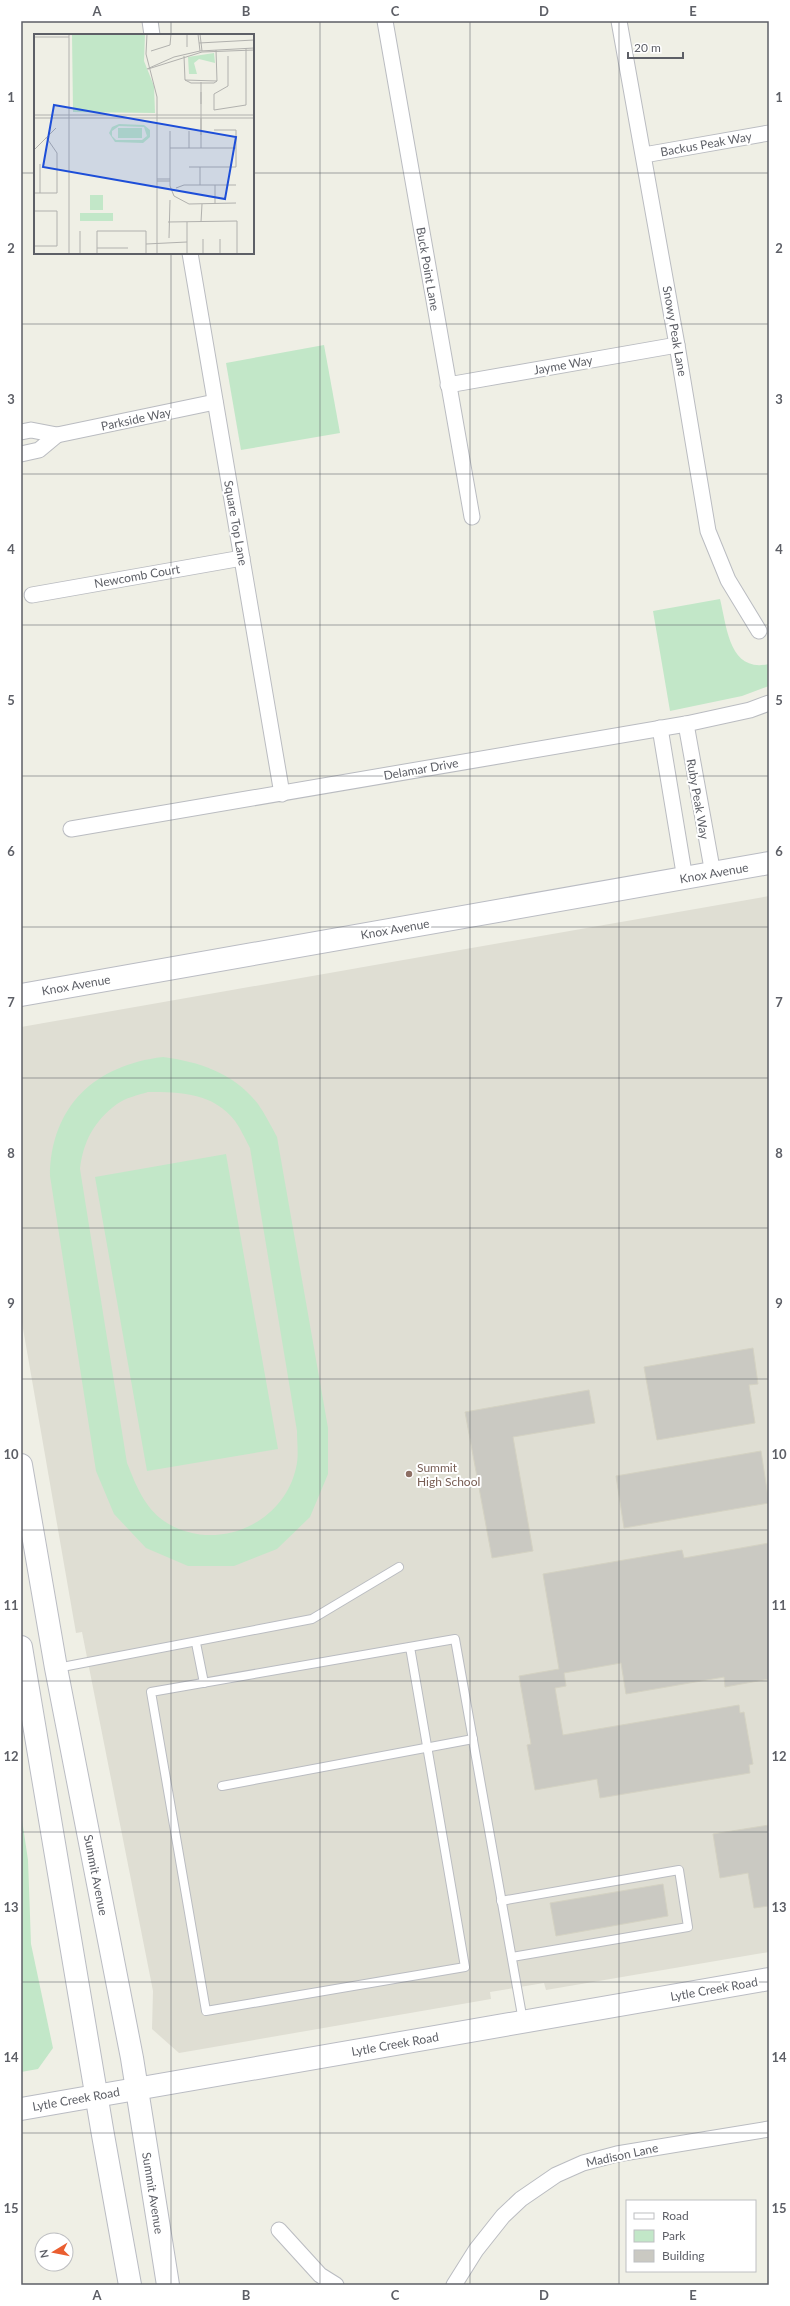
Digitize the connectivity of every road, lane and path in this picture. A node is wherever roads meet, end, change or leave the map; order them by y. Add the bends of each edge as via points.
1 (150, 21) edge
2 (385, 21) edge
3 (619, 21) edge
4 (152, 34) edge
5 (769, 133) edge
6 (644, 155) junction
7 (190, 254) edge
8 (677, 345) junction
9 (448, 385) junction
10 (215, 402) junction
11 (21, 432) edge
12 (57, 435) junction
13 (21, 454) edge
14 (472, 517) dead end
15 (242, 558) junction
16 (32, 595) dead end
17 (759, 631) dead end
18 (769, 703) edge
19 (686, 724) junction
20 (660, 728) junction
21 (282, 794) junction
22 (71, 830) dead end
23 (769, 864) edge
24 (712, 874) junction
25 (685, 879) junction
26 (21, 995) edge
27 (21, 1465) edge
28 (399, 1567) dead end
29 (196, 1643) junction
30 (21, 1647) edge
31 (410, 1647) junction
32 (56, 1668) junction
33 (204, 1683) junction
34 (473, 1739) junction
35 (428, 1748) junction
36 (222, 1786) dead end
37 (502, 1901) junction
38 (512, 1957) junction
39 (769, 1979) edge
40 (523, 2022) junction
41 (136, 2089) junction
42 (97, 2095) junction
43 (21, 2109) edge
44 (769, 2129) edge
45 (279, 2230) dead end
46 (130, 2285) edge
47 (168, 2285) edge
48 (336, 2285) edge
49 (454, 2285) edge

1 - 4 street
2 - 9 street, Buck Point Lane
3 - 6 street, Snowy Peak Lane
5 - 6 street, Backus Peak Way
6 - 8 street, Snowy Peak Lane
7 - 10 street, Square Top Lane
8 - 9 street, Jayme Way
8 - 17 street, Snowy Peak Lane via 708,531 728,580
9 - 14 street, Buck Point Lane
10 - 12 street, Parkside Way
10 - 15 street, Square Top Lane
11 - 12 street, Parkside Way via 31,430
12 - 13 street, Parkside Way via 39,450
15 - 16 street, Newcomb Court
15 - 21 street, Square Top Lane
18 - 19 street, Delamar Drive via 750,710
19 - 20 street, Delamar Drive
19 - 24 street, Ruby Peak Way
20 - 21 street, Delamar Drive
20 - 25 street, Ruby Peak Way
21 - 22 street, Delamar Drive
23 - 24 street, Knox Avenue
24 - 25 street, Knox Avenue
25 - 26 street, Knox Avenue
27 - 32 street, Summit Avenue
28 - 29 lane via 312,1619
29 - 32 lane
29 - 33 lane
30 - 42 street
31 - 33 lane
31 - 34 lane via 455,1640
31 - 35 lane
32 - 41 street, Summit Avenue
33 - 35 lane via 151,1692 206,2011 465,1967
34 - 35 lane
34 - 37 lane
35 - 36 lane
37 - 38 lane
37 - 38 lane via 679,1870 688,1927
38 - 40 lane
39 - 40 street, Lytle Creek Road
40 - 41 street, Lytle Creek Road
41 - 42 street, Lytle Creek Road
41 - 47 street, Summit Avenue
42 - 43 street, Lytle Creek Road
42 - 46 street
44 - 49 street, Madison Lane via 617,2154 583,2163 562,2172 530,2192 503,2216 476,2250
45 - 48 street via 320,2275

